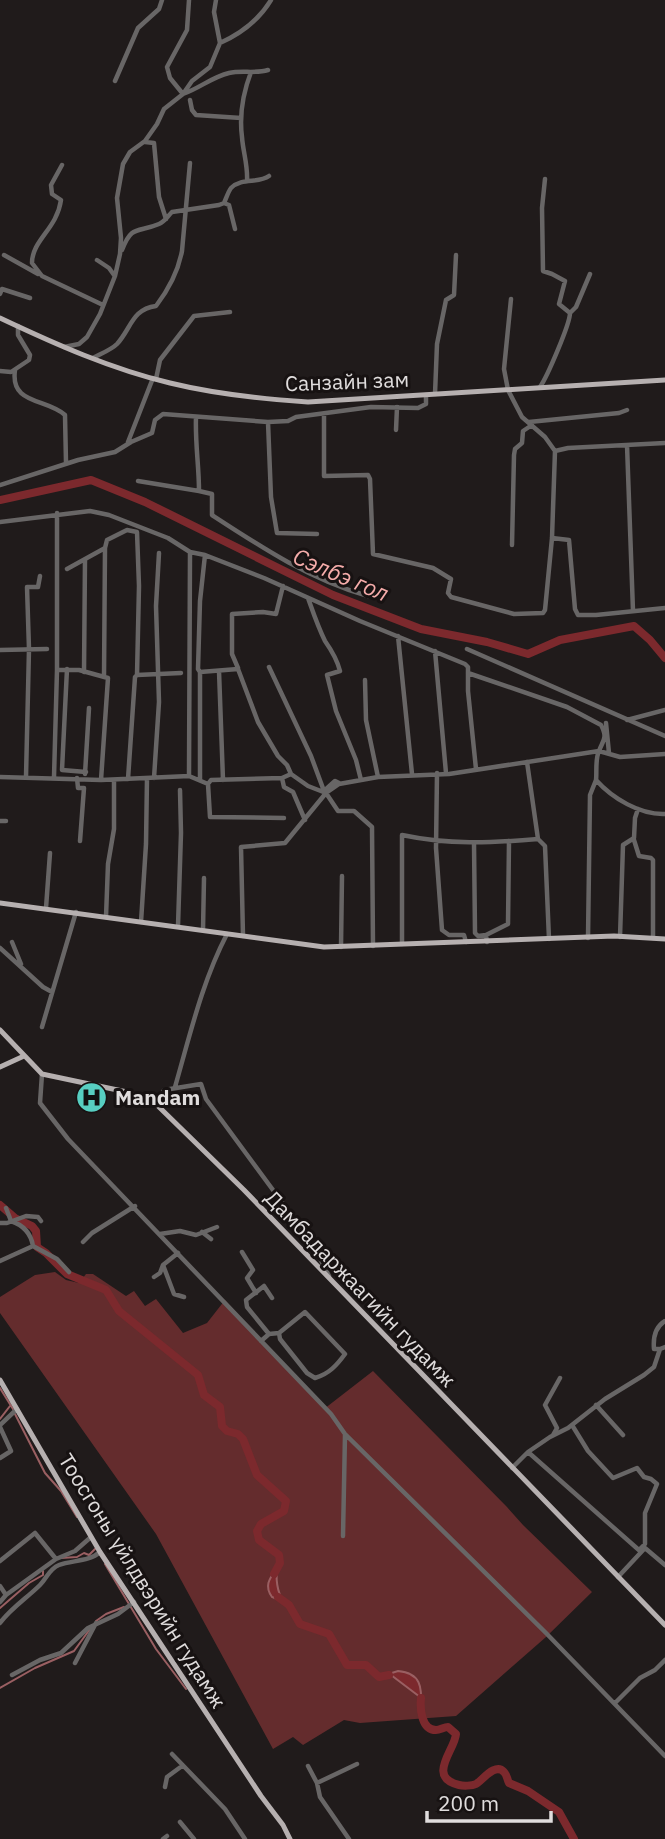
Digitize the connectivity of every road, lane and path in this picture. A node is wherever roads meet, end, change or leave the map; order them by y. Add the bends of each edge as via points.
1 (162, 0) edge
2 (189, 0) edge
3 (216, 0) edge
4 (271, 0) edge
5 (220, 43) junction
6 (268, 70) dead end
7 (251, 72) junction
8 (115, 81) dead end
9 (183, 94) junction
10 (190, 100) dead end
11 (241, 118) junction
12 (143, 142) junction
13 (190, 163) dead end
14 (62, 165) dead end
15 (269, 176) dead end
16 (545, 179) dead end
17 (247, 181) junction
18 (224, 203) junction
19 (186, 210) junction
20 (166, 219) junction
21 (235, 229) dead end
22 (120, 254) junction
23 (4, 255) dead end
24 (456, 255) dead end
25 (97, 260) dead end
26 (590, 274) dead end
27 (42, 276) junction
28 (115, 276) junction
29 (1, 290) edge
30 (30, 298) dead end
31 (511, 299) dead end
32 (103, 305) junction
33 (230, 312) dead end
34 (570, 313) junction
35 (0, 318) edge
36 (18, 326) junction
37 (63, 347) junction
38 (93, 358) junction
39 (15, 370) junction
40 (0, 371) edge
41 (154, 378) junction
42 (665, 380) edge
43 (540, 387) junction
44 (508, 390) junction
45 (435, 394) junction
46 (426, 395) junction
47 (397, 407) junction
48 (627, 410) dead end
49 (324, 414) junction
50 (196, 418) junction
51 (268, 422) junction
52 (530, 424) junction
53 (396, 430) dead end
54 (665, 443) edge
55 (127, 444) junction
56 (627, 445) junction
57 (555, 451) junction
58 (66, 463) junction
59 (138, 481) dead end
60 (0, 485) edge
61 (199, 491) junction
62 (57, 513) junction
63 (0, 522) edge
64 (317, 534) dead end
65 (552, 538) junction
66 (512, 545) dead end
67 (105, 548) junction
68 (190, 552) junction
69 (159, 553) dead end
70 (205, 555) junction
71 (85, 559) junction
72 (67, 569) dead end
73 (40, 576) dead end
74 (283, 586) junction
75 (368, 596) dead end
76 (307, 597) junction
77 (665, 608) edge
78 (634, 611) junction
79 (398, 636) junction
80 (29, 649) junction
81 (47, 649) dead end
82 (467, 649) dead end
83 (0, 650) edge
84 (435, 651) junction
85 (269, 667) dead end
86 (66, 669) junction
87 (238, 669) junction
88 (57, 670) junction
89 (219, 671) junction
90 (84, 672) junction
91 (200, 672) junction
92 (181, 673) dead end
93 (468, 673) junction
94 (158, 674) junction
95 (137, 675) junction
96 (104, 677) junction
97 (365, 680) dead end
98 (189, 689) junction
99 (201, 689) junction
100 (89, 708) dead end
101 (665, 710) edge
102 (626, 720) junction
103 (606, 723) dead end
104 (665, 736) edge
105 (604, 752) junction
106 (665, 754) edge
107 (527, 761) junction
108 (475, 769) junction
109 (86, 772) junction
110 (437, 773) junction
111 (446, 773) junction
112 (291, 774) junction
113 (412, 774) junction
114 (189, 776) junction
115 (0, 777) edge
116 (26, 777) junction
117 (54, 777) junction
118 (378, 777) junction
119 (77, 778) junction
120 (85, 778) junction
121 (150, 778) junction
122 (282, 778) junction
123 (128, 779) junction
124 (101, 780) junction
125 (114, 780) junction
126 (200, 780) junction
127 (223, 780) junction
128 (361, 780) junction
129 (596, 780) junction
130 (208, 784) junction
131 (180, 790) dead end
132 (325, 792) junction
133 (638, 808) junction
134 (665, 814) edge
135 (284, 818) dead end
136 (304, 820) junction
137 (634, 838) junction
138 (538, 839) junction
139 (80, 841) dead end
140 (509, 841) junction
141 (436, 843) junction
142 (474, 843) junction
143 (50, 853) dead end
144 (342, 876) dead end
145 (204, 878) dead end
146 (0, 903) edge
147 (46, 908) junction
148 (76, 912) junction
149 (106, 917) junction
150 (141, 922) junction
151 (178, 926) junction
152 (203, 930) junction
153 (227, 934) junction
154 (243, 936) junction
155 (620, 937) junction
156 (588, 938) junction
157 (653, 938) junction
158 (486, 939) junction
159 (665, 939) edge
160 (549, 940) junction
161 (12, 942) dead end
162 (466, 943) junction
163 (402, 945) junction
164 (373, 946) junction
165 (341, 947) junction
166 (0, 948) edge
167 (23, 967) junction
168 (52, 992) junction
169 (43, 1027) dead end
170 (0, 1030) edge
171 (24, 1056) junction
172 (0, 1067) edge
173 (42, 1074) junction
174 (175, 1087) junction
175 (158, 1106) junction
176 (135, 1206) junction
177 (6, 1208) dead end
178 (15, 1220) junction
179 (41, 1221) dead end
180 (0, 1223) edge
181 (217, 1227) dead end
182 (202, 1232) junction
183 (160, 1234) junction
184 (211, 1239) dead end
185 (83, 1242) dead end
186 (33, 1246) junction
187 (242, 1252) dead end
188 (178, 1253) junction
189 (0, 1261) edge
190 (163, 1265) junction
191 (69, 1272) dead end
192 (154, 1277) dead end
193 (332, 1281) junction
194 (256, 1293) junction
195 (184, 1297) dead end
196 (272, 1298) dead end
197 (665, 1321) edge
198 (279, 1333) junction
199 (269, 1334) junction
200 (261, 1341) junction
201 (662, 1348) edge
202 (560, 1378) dead end
203 (0, 1380) edge
204 (596, 1405) junction
205 (17, 1409) junction
206 (572, 1425) junction
207 (0, 1426) edge
208 (345, 1434) junction
209 (553, 1435) junction
210 (623, 1435) dead end
211 (528, 1452) junction
212 (0, 1458) edge
213 (512, 1468) junction
214 (343, 1536) dead end
215 (91, 1537) junction
216 (640, 1551) junction
217 (100, 1552) junction
218 (56, 1559) junction
219 (0, 1560) edge
220 (665, 1565) edge
221 (618, 1577) junction
222 (0, 1586) edge
223 (6, 1595) junction
224 (0, 1602) edge
225 (134, 1602) junction
226 (96, 1622) junction
227 (0, 1623) edge
228 (665, 1625) edge
229 (665, 1660) edge
230 (75, 1663) dead end
231 (12, 1675) dead end
232 (615, 1703) junction
233 (172, 1754) dead end
234 (665, 1756) edge
235 (358, 1764) dead end
236 (182, 1766) junction
237 (308, 1766) dead end
238 (317, 1783) junction
239 (165, 1787) dead end
240 (180, 1822) dead end
241 (194, 1839) edge
242 (245, 1839) edge
243 (290, 1839) edge
244 (349, 1839) edge

1 - 8 street via 159,9 138,28
2 - 9 street via 187,30 167,67
3 - 5 street
4 - 5 street via 240,33
5 - 9 street via 210,67
6 - 7 street
7 - 9 street via 228,73
7 - 11 street
9 - 12 street via 164,108
10 - 11 street via 196,114
11 - 17 street
12 - 20 street via 154,143
12 - 22 street via 130,152 118,180
13 - 19 street
14 - 27 street via 51,185 52,194 61,200 59,212 32,256
15 - 17 street
16 - 34 street via 543,271 565,281 559,304
17 - 18 street via 229,189
18 - 19 street
18 - 21 street via 229,205
19 - 20 street via 172,212
19 - 38 street via 179,264 167,292 156,306 145,307 117,344
20 - 22 street via 132,232
22 - 28 street
23 - 27 street
24 - 45 street via 454,295 446,300 438,337
25 - 28 street
26 - 34 street
27 - 32 street
28 - 32 street
29 - 30 street
31 - 44 street via 503,369
32 - 37 street via 87,337
33 - 41 street via 194,316 160,360
34 - 43 street
35 - 36 main road, Санзайн зам
36 - 37 main road, Санзайн зам
36 - 39 street via 30,355
37 - 38 main road, Санзайн зам
38 - 41 main road, Санзайн зам
39 - 40 street
39 - 58 street via 13,380 27,399 55,406 65,415
41 - 46 main road, Санзайн зам via 233,394 308,402
41 - 55 street
42 - 43 main road, Санзайн зам
43 - 44 main road, Санзайн зам
44 - 45 main road, Санзайн зам
44 - 52 street
45 - 46 main road, Санзайн зам
46 - 47 street via 425,406
47 - 49 street
47 - 53 street
48 - 52 street
49 - 51 street
49 - 65 street via 324,476 370,478 372,552 448,576 451,597 514,614 543,612
50 - 51 street
50 - 55 street via 163,414 155,420 152,433
50 - 61 street
51 - 64 street via 276,533
52 - 57 street
52 - 66 street via 514,455
54 - 56 street
55 - 58 street via 115,452
56 - 57 street
56 - 78 street
57 - 65 street
58 - 60 street
59 - 61 street
61 - 75 street via 212,494 212,515 245,538 337,587
62 - 63 street
62 - 68 street via 109,514
62 - 88 street
65 - 78 street via 569,540 578,615
67 - 71 street
67 - 95 street via 107,540 127,530 137,532
67 - 96 street
68 - 70 street
68 - 98 street
69 - 94 street
70 - 74 street
70 - 91 street
71 - 72 street
71 - 90 street
73 - 80 street via 38,587 27,587
74 - 76 street
74 - 87 street via 276,614 232,614 232,654
76 - 79 street
76 - 128 street via 340,671 327,675
77 - 78 street
79 - 84 street
79 - 113 street
80 - 81 street
80 - 83 street
80 - 116 street
82 - 102 street
84 - 93 street via 465,664
84 - 111 street
85 - 132 street
86 - 88 street
86 - 90 street
86 - 109 street via 62,770
87 - 89 street
87 - 112 street via 268,742
88 - 117 street
89 - 91 street
89 - 127 street
90 - 96 street
91 - 99 street
92 - 94 street
93 - 105 street via 594,720 605,732
93 - 108 street
94 - 95 street
94 - 121 street
95 - 123 street
96 - 124 street via 108,681
97 - 118 street via 366,720
98 - 99 street
98 - 114 street
99 - 126 street
100 - 109 street
101 - 102 street
102 - 104 street
103 - 105 street
105 - 106 street via 620,757
105 - 107 street
105 - 129 street
107 - 108 street
107 - 138 street
108 - 111 street
109 - 120 street
110 - 111 street
110 - 113 street
110 - 141 street
112 - 122 street
112 - 132 street
113 - 118 street
114 - 121 street
114 - 126 street
115 - 116 street
116 - 117 street
117 - 119 street
118 - 128 street
119 - 120 street
119 - 139 street via 78,788 84,788
120 - 124 street
121 - 123 street
121 - 150 street
122 - 127 street
122 - 136 street
123 - 125 street
124 - 125 street
125 - 149 street
126 - 130 street
127 - 130 street
128 - 132 street via 335,781
129 - 133 street via 607,793
129 - 156 street via 590,795
130 - 135 street via 210,817
131 - 151 street
132 - 136 street
132 - 164 street via 338,811 354,810 372,827
133 - 134 street
133 - 137 street
136 - 154 street via 285,843 241,847
137 - 155 street via 623,845
137 - 157 street via 639,856 653,860
138 - 140 street
138 - 160 street via 545,846
140 - 142 street
140 - 158 street via 508,924
141 - 142 street
141 - 162 street via 442,930 464,935
141 - 163 street via 402,835
142 - 158 street via 475,933
143 - 147 street
144 - 165 street
145 - 152 street
146 - 147 main road
147 - 148 main road
148 - 149 main road
148 - 168 street
149 - 150 main road
150 - 151 main road
151 - 152 main road
152 - 153 main road
153 - 154 main road
153 - 174 street via 203,988
154 - 165 main road
155 - 156 main road
155 - 157 main road
156 - 160 main road
157 - 159 main road
158 - 160 main road
158 - 162 main road
161 - 167 street
162 - 163 main road
163 - 164 main road
164 - 165 main road
166 - 167 street
167 - 168 street
168 - 169 street
170 - 171 main road
171 - 172 main road
171 - 173 main road
173 - 175 main road, Дамбадаржаагийн гудамж via 127,1093
173 - 176 street via 40,1103 68,1139
174 - 175 street via 164,1090
174 - 193 street via 201,1084 235,1142 312,1243
175 - 193 main road, Дамбадаржаагийн гудамж
176 - 183 street
176 - 185 street
177 - 178 street
178 - 179 street via 32,1216
178 - 180 street
178 - 186 street via 29,1234
181 - 182 street
182 - 183 street
182 - 184 street
183 - 188 street
186 - 189 street
186 - 191 street via 57,1259
187 - 194 street via 253,1270 247,1278
188 - 190 street
188 - 200 street
190 - 192 street
190 - 195 street via 174,1294
193 - 213 main road, Дамбадаржаагийн гудамж
194 - 196 street via 264,1286
194 - 199 street via 246,1300 247,1307
197 - 201 street via 653,1338 654,1349
198 - 198 street via 305,1312 345,1354 334,1368 316,1378 300,1365
198 - 199 street
199 - 200 street
200 - 208 street
201 - 204 street via 654,1367
202 - 209 street via 545,1405 557,1428
203 - 205 main road, Тоосгоны үйлдвэрийн гудамж
204 - 206 street
204 - 210 street
205 - 207 street
205 - 215 main road, Тоосгоны үйлдвэрийн гудамж
206 - 209 street
206 - 216 street via 613,1478 637,1468 657,1484 645,1513 645,1544
207 - 212 street via 11,1447
208 - 214 street
208 - 232 street
209 - 211 street
211 - 213 street
211 - 216 street
213 - 221 main road, Дамбадаржаагийн гудамж
215 - 217 main road, Тоосгоны үйлдвэрийн гудамж
215 - 218 street
216 - 220 street via 645,1548
216 - 221 street
217 - 225 main road, Тоосгоны үйлдвэрийн гудамж
217 - 227 street via 52,1569
218 - 219 street via 35,1533
218 - 223 street
221 - 228 main road, Дамбадаржаагийн гудамж
222 - 223 street
223 - 224 street
225 - 226 street
225 - 243 main road, Тоосгоны үйлдвэрийн гудамж
226 - 230 street
226 - 231 street via 61,1653
229 - 232 street
232 - 234 street
233 - 236 street
235 - 238 street
236 - 239 street via 167,1777
236 - 242 street via 225,1809
237 - 238 street
238 - 244 street via 320,1797
240 - 241 street

